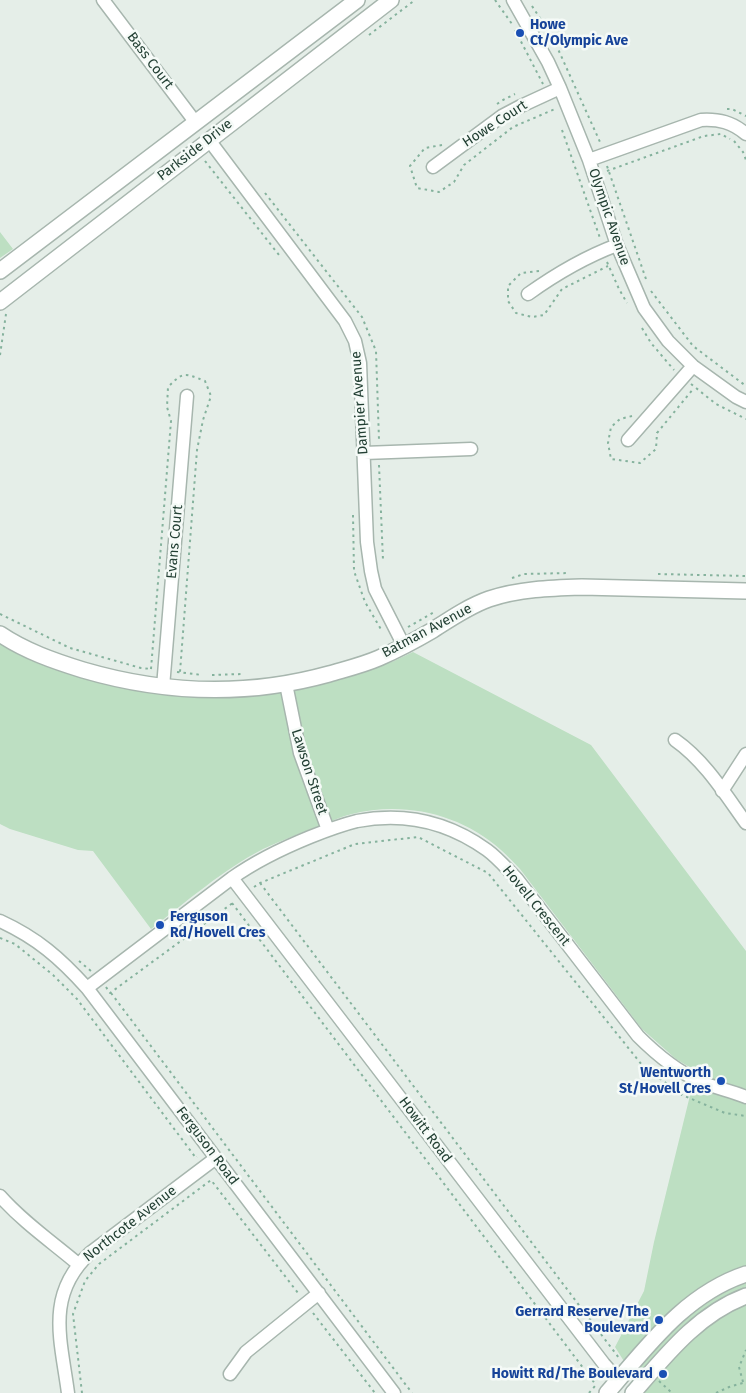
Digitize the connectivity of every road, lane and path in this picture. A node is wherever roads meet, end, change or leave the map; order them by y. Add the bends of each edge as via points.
1 (103, 0) edge
2 (391, 0) edge
3 (513, 0) edge
4 (528, 0) edge
5 (350, 2) edge
6 (363, 21) junction
7 (560, 88) junction
8 (196, 122) junction
9 (746, 133) edge
10 (209, 140) junction
11 (604, 155) junction
12 (589, 160) junction
13 (746, 160) edge
14 (204, 161) dead end
15 (433, 167) dead end
16 (608, 170) junction
17 (594, 175) junction
18 (264, 191) dead end
19 (617, 245) junction
20 (282, 259) dead end
21 (0, 272) edge
22 (647, 282) dead end
23 (650, 290) dead end
24 (528, 294) dead end
25 (3, 307) edge
26 (0, 355) edge
27 (693, 366) junction
28 (746, 386) edge
29 (187, 396) dead end
30 (746, 402) edge
31 (628, 440) dead end
32 (471, 449) dead end
33 (379, 452) junction
34 (364, 453) junction
35 (353, 512) dead end
36 (383, 566) dead end
37 (577, 573) dead end
38 (657, 574) dead end
39 (746, 576) edge
40 (506, 580) dead end
41 (746, 591) edge
42 (439, 609) dead end
43 (0, 614) edge
44 (382, 631) dead end
45 (0, 634) edge
46 (401, 639) junction
47 (165, 670) junction
48 (242, 674) dead end
49 (286, 684) junction
50 (163, 687) junction
51 (675, 740) dead end
52 (746, 754) edge
53 (722, 791) junction
54 (746, 823) edge
55 (328, 830) junction
56 (232, 878) junction
57 (260, 882) junction
58 (245, 894) junction
59 (232, 903) junction
60 (0, 922) edge
61 (0, 938) edge
62 (75, 957) dead end
63 (98, 979) junction
64 (87, 988) junction
65 (110, 993) junction
66 (746, 1097) edge
67 (746, 1116) edge
68 (212, 1153) junction
69 (0, 1196) edge
70 (78, 1264) junction
71 (746, 1274) edge
72 (319, 1293) junction
73 (746, 1296) edge
74 (306, 1303) junction
75 (746, 1350) edge
76 (619, 1358) dead end
77 (230, 1374) dead end
78 (618, 1380) junction
79 (744, 1382) edge
80 (602, 1389) edge
81 (68, 1393) edge
82 (82, 1393) edge
83 (375, 1393) edge
84 (394, 1393) edge
85 (412, 1393) edge
86 (632, 1393) edge
87 (716, 1393) edge

1 - 8 street, Bass Court
2 - 6 street, Parkside Drive
3 - 7 street, Olympic Avenue
4 - 11 path via 553,38
5 - 6 street
5 - 8 street, Parkside Drive
6 - 10 street, Parkside Drive
7 - 12 street, Olympic Avenue
7 - 15 street, Howe Court via 502,116
8 - 10 street
8 - 21 street, Parkside Drive
9 - 11 street via 730,123 701,120
10 - 25 street, Parkside Drive
10 - 34 street, Dampier Avenue via 352,334 360,364
11 - 12 street
11 - 16 path
12 - 17 street, Olympic Avenue
13 - 16 path via 734,141 721,134 704,136
14 - 20 path
16 - 17 path
16 - 22 path
17 - 19 street, Olympic Avenue
18 - 33 path via 362,317 376,351
19 - 24 street via 574,264
19 - 27 street, Olympic Avenue via 644,308 668,341
23 - 28 path via 693,346
25 - 26 path
27 - 30 street, Olympic Avenue
27 - 31 street
29 - 47 street, Evans Court
32 - 33 street
33 - 34 street
33 - 36 path
34 - 46 street, Dampier Avenue via 370,571 375,589
35 - 44 path via 354,571 365,602
37 - 40 path via 524,574
38 - 39 path
41 - 46 street, Batman Avenue via 582,587 519,592 488,600
42 - 46 path
43 - 47 path via 70,648 141,668
45 - 50 street, Batman Avenue via 35,653 67,665 138,684
46 - 49 street, Batman Avenue via 378,658
47 - 48 path via 204,675
47 - 50 street, Evans Court
49 - 50 street, Batman Avenue via 243,689
49 - 55 street, Lawson Street via 300,752
51 - 53 street via 688,749
52 - 53 street
53 - 54 street
55 - 56 street, Hovell Crescent via 280,850
55 - 66 street, Hovell Crescent via 375,818 423,821 446,827 488,851 517,879 638,1036 655,1053 677,1070
56 - 58 street, Howitt Road
56 - 63 street, Hovell Crescent
57 - 58 path
57 - 67 path via 355,844 418,837 488,872 642,1066 682,1094 725,1113
57 - 76 path
58 - 59 path
58 - 78 street, Howitt Road
59 - 65 path
59 - 80 path
60 - 64 street, Ferguson Road via 40,943 67,965
61 - 68 path via 15,944 77,999 196,1158
62 - 63 path
63 - 64 street, Hovell Crescent
63 - 65 path
64 - 68 street, Ferguson Road
65 - 85 path
68 - 70 street, Northcote Avenue
68 - 72 street, Ferguson Road
69 - 70 street
70 - 81 street, Northcote Avenue via 61,1300 59,1323
71 - 78 street via 691,1303
72 - 74 street
72 - 84 street, Ferguson Road
73 - 86 street via 719,1309 680,1339
74 - 77 street via 246,1352
74 - 82 path via 211,1180 99,1264 84,1281 73,1314
74 - 83 path
75 - 79 path via 738,1367
78 - 80 street
78 - 86 street
79 - 87 path

